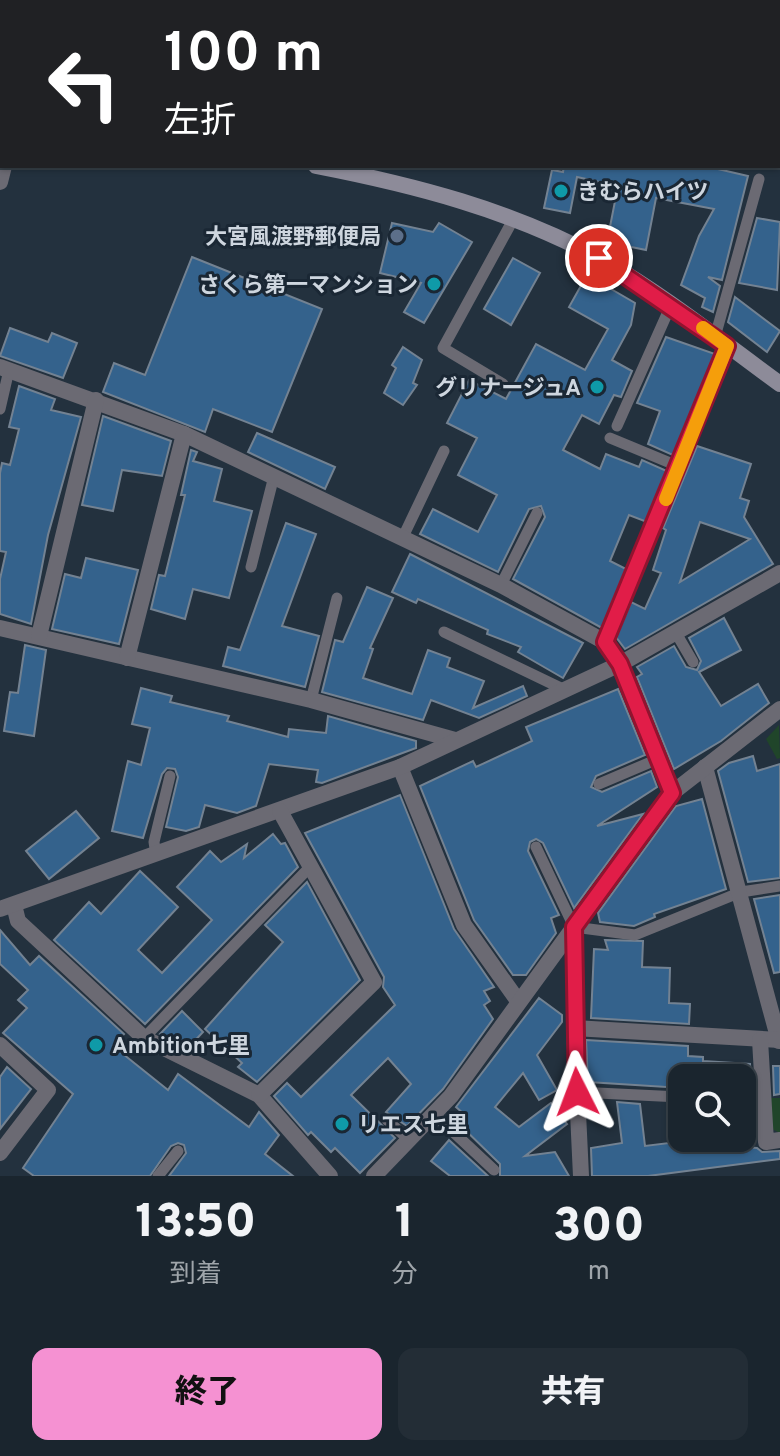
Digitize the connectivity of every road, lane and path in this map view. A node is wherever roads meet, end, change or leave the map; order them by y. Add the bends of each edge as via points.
1 (337, 168) edge
2 (369, 171) edge
3 (759, 179) dead end
4 (514, 218) junction
5 (671, 305) junction
6 (721, 342) junction
7 (5, 369) edge
8 (503, 384) dead end
9 (780, 384) edge
10 (96, 400) junction
11 (0, 409) edge
12 (617, 426) dead end
13 (184, 434) junction
14 (610, 438) dead end
15 (444, 451) dead end
16 (680, 467) junction
17 (274, 476) junction
18 (537, 513) dead end
19 (403, 537) junction
20 (251, 567) dead end
21 (780, 573) edge
22 (501, 585) junction
23 (337, 598) dead end
24 (0, 628) edge
25 (444, 632) dead end
26 (676, 633) junction
27 (39, 636) junction
28 (605, 642) junction
29 (127, 658) junction
30 (693, 662) dead end
31 (620, 664) junction
32 (565, 690) junction
33 (311, 700) junction
34 (780, 709) edge
35 (455, 740) junction
36 (658, 759) junction
37 (400, 767) junction
38 (705, 767) junction
39 (170, 776) dead end
40 (599, 784) dead end
41 (672, 793) junction
42 (280, 811) junction
43 (536, 847) dead end
44 (156, 855) junction
45 (308, 869) junction
46 (780, 886) edge
47 (741, 892) junction
48 (7, 907) edge
49 (574, 927) junction
50 (518, 1001) junction
51 (574, 1028) junction
52 (144, 1038) junction
53 (760, 1040) junction
54 (780, 1040) edge
55 (0, 1045) edge
56 (577, 1092) junction
57 (259, 1095) junction
58 (668, 1096) edge
59 (434, 1114) junction
60 (387, 1120) dead end
61 (408, 1139) junction
62 (780, 1140) edge
63 (178, 1151) dead end
64 (0, 1153) edge
65 (494, 1170) dead end
66 (158, 1176) edge
67 (330, 1176) edge
68 (374, 1176) edge
69 (581, 1176) edge

1 - 2 main road
2 - 4 main road
3 - 6 lane
4 - 5 main road via 599,258
4 - 8 lane via 443,348
5 - 6 main road
5 - 12 lane
6 - 9 main road
6 - 16 lane
7 - 10 street
7 - 11 lane
10 - 13 street
10 - 27 street
13 - 17 street
13 - 29 street
14 - 16 lane
15 - 19 lane
16 - 28 lane
17 - 19 street
17 - 20 lane
18 - 22 lane
19 - 22 street
21 - 26 street
22 - 28 street
23 - 33 lane
24 - 27 street
25 - 32 lane
26 - 30 lane
26 - 31 street
27 - 29 street
28 - 31 street
29 - 33 street
31 - 32 street
31 - 36 street
32 - 35 street
33 - 35 street
34 - 38 street
35 - 37 street
36 - 40 lane
36 - 41 street
37 - 42 street
37 - 50 street via 464,925
38 - 41 street
38 - 47 street
39 - 44 lane via 154,842
41 - 49 street
42 - 44 street
42 - 45 street
43 - 49 lane
44 - 48 street
45 - 52 lane
45 - 57 street via 374,982
46 - 47 lane
47 - 49 lane via 635,935
47 - 54 street
48 - 52 street
49 - 50 street
49 - 51 street
50 - 59 street
51 - 53 street
51 - 56 street
52 - 57 street
53 - 54 street
53 - 62 street via 766,1142
55 - 64 street via 48,1090
56 - 58 lane
56 - 69 street
57 - 67 street
59 - 61 street
59 - 65 lane
60 - 61 lane
61 - 68 street
63 - 66 lane

